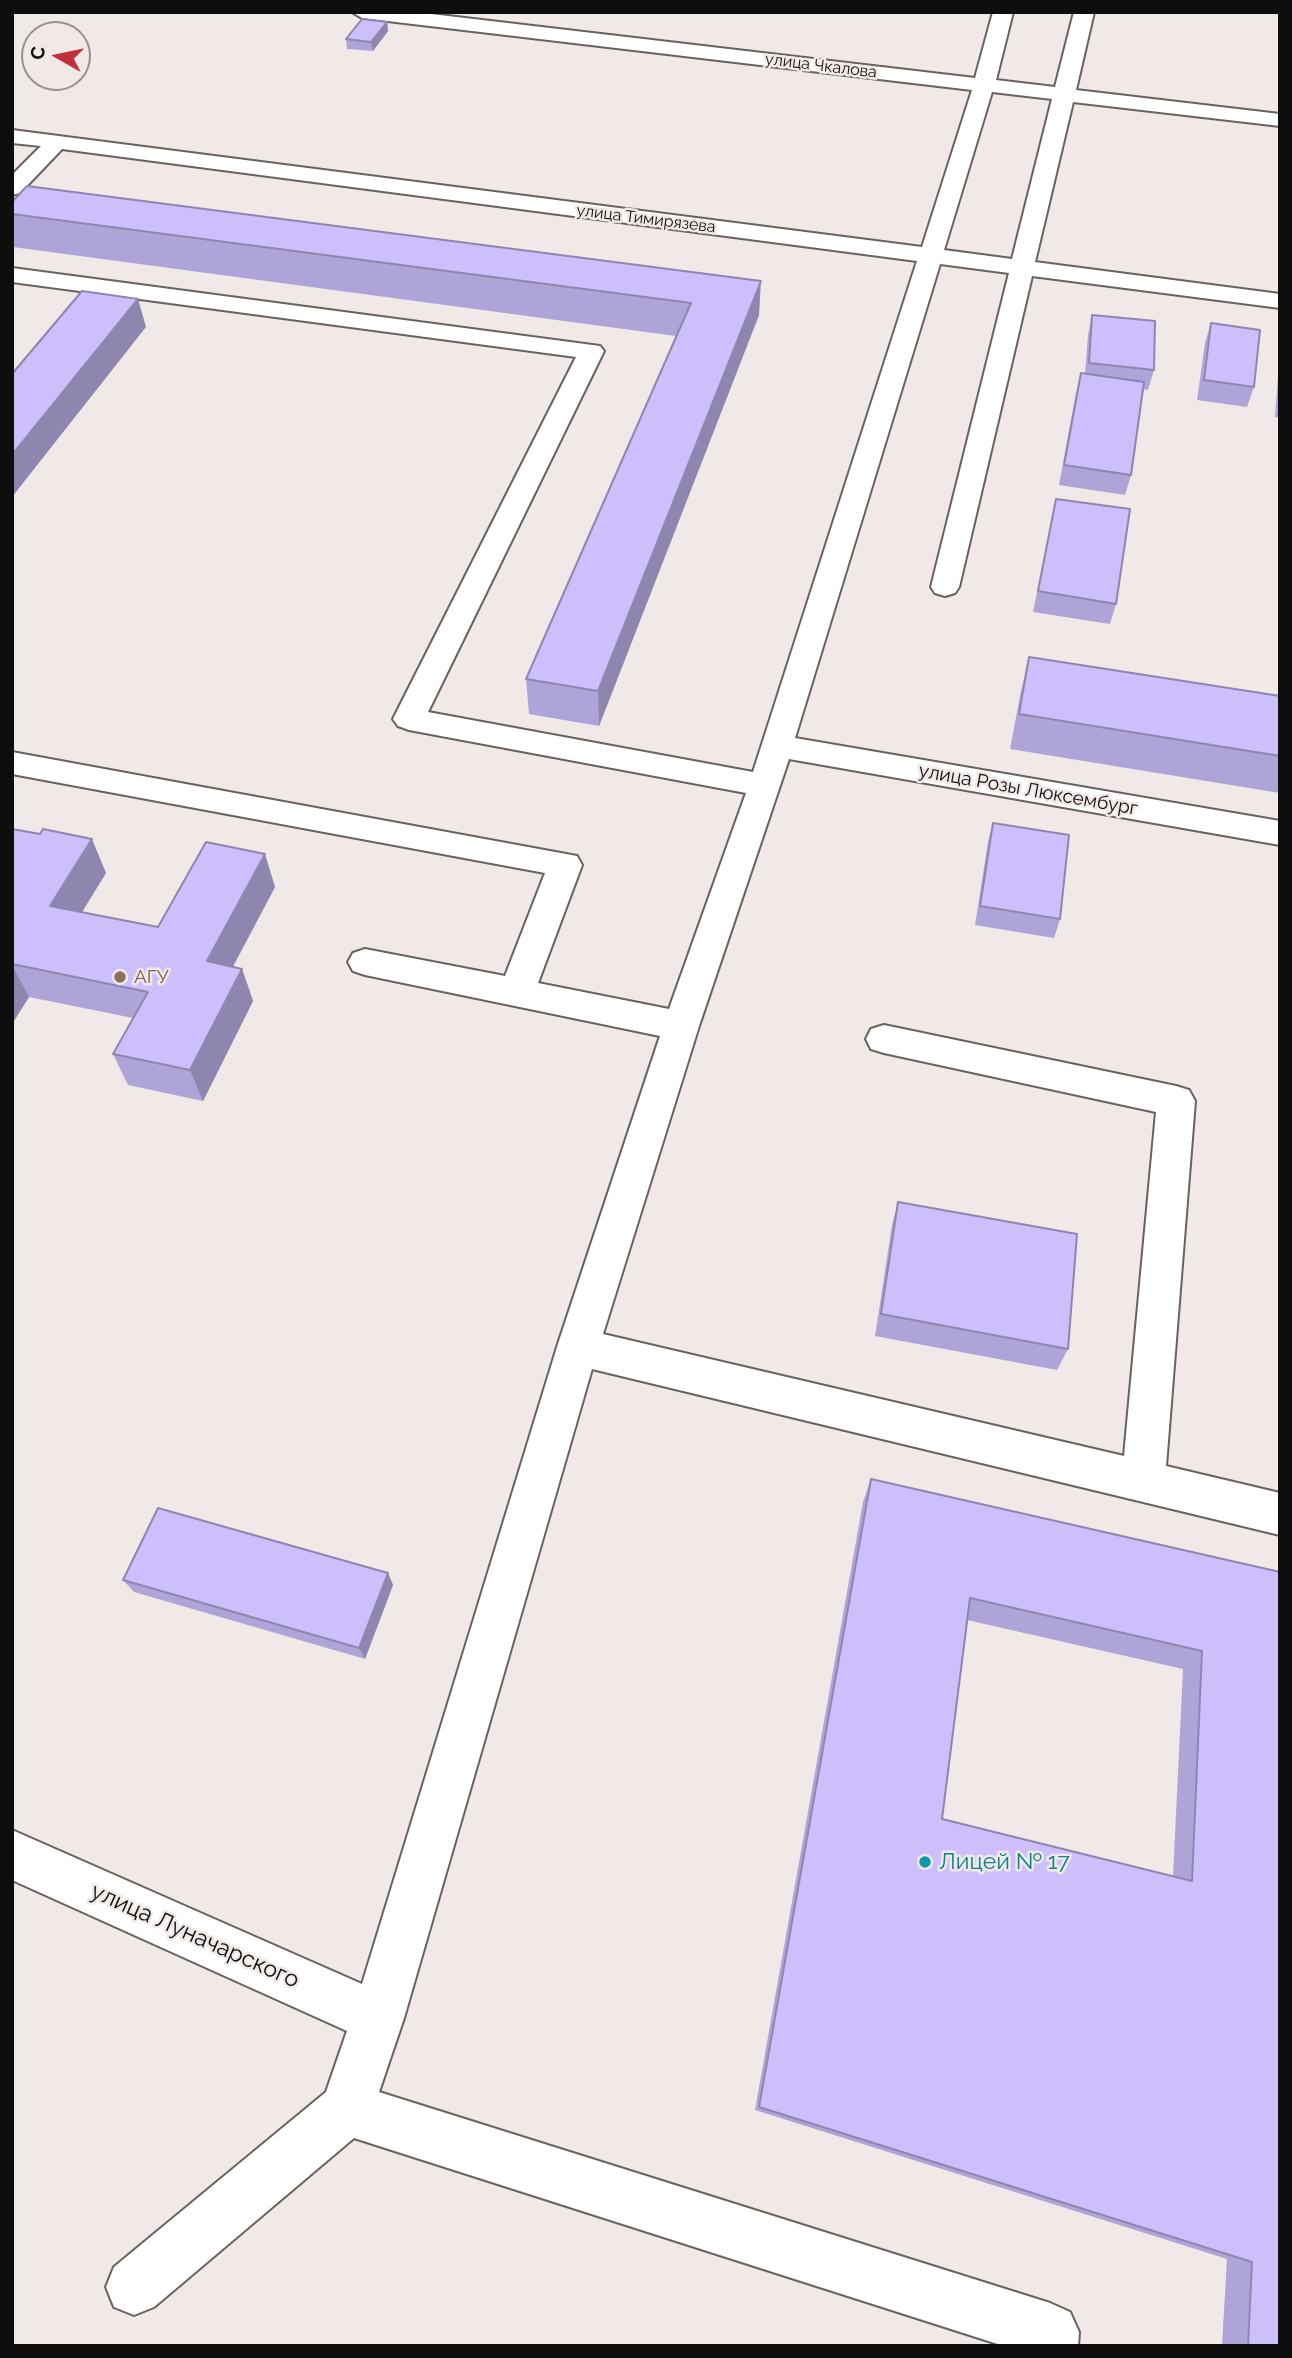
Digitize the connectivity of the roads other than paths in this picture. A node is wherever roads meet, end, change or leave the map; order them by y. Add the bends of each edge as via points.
1 (362, 12) edge
2 (1003, 12) edge
3 (1084, 12) edge
4 (984, 85) junction
5 (1065, 95) junction
6 (1280, 120) edge
7 (12, 136) edge
8 (57, 142) junction
9 (12, 188) edge
10 (931, 256) junction
11 (1021, 268) junction
12 (13, 277) edge
13 (1280, 301) edge
14 (945, 587) dead end
15 (776, 746) junction
16 (12, 763) edge
17 (765, 785) junction
18 (1280, 833) edge
19 (365, 962) dead end
20 (517, 992) junction
21 (681, 1026) junction
22 (884, 1039) dead end
23 (578, 1347) junction
24 (1143, 1482) junction
25 (1280, 1514) edge
26 (12, 1855) edge
27 (378, 2018) junction
28 (347, 2109) junction
29 (134, 2287) dead end
30 (1049, 2346) edge

1 - 4 street, улица Чкалова
2 - 4 street
3 - 5 street
4 - 5 street, улица Чкалова
4 - 10 street
5 - 6 street, улица Чкалова
5 - 11 street
7 - 8 street, улица Тимирязева
8 - 9 street
8 - 10 street, улица Тимирязева
10 - 11 street, улица Тимирязева
10 - 15 street
11 - 13 street, улица Тимирязева
11 - 14 street
12 - 17 street via 591,351 409,719
15 - 17 street
15 - 18 street, улица Розы Люксембург
16 - 20 street via 565,866
17 - 21 street
19 - 20 street
20 - 21 street
21 - 23 street
22 - 24 street via 1176,1101
23 - 24 street
23 - 27 street
24 - 25 street
26 - 27 street, улица Луначарского
27 - 28 street
28 - 29 street
28 - 30 street via 1051,2332

